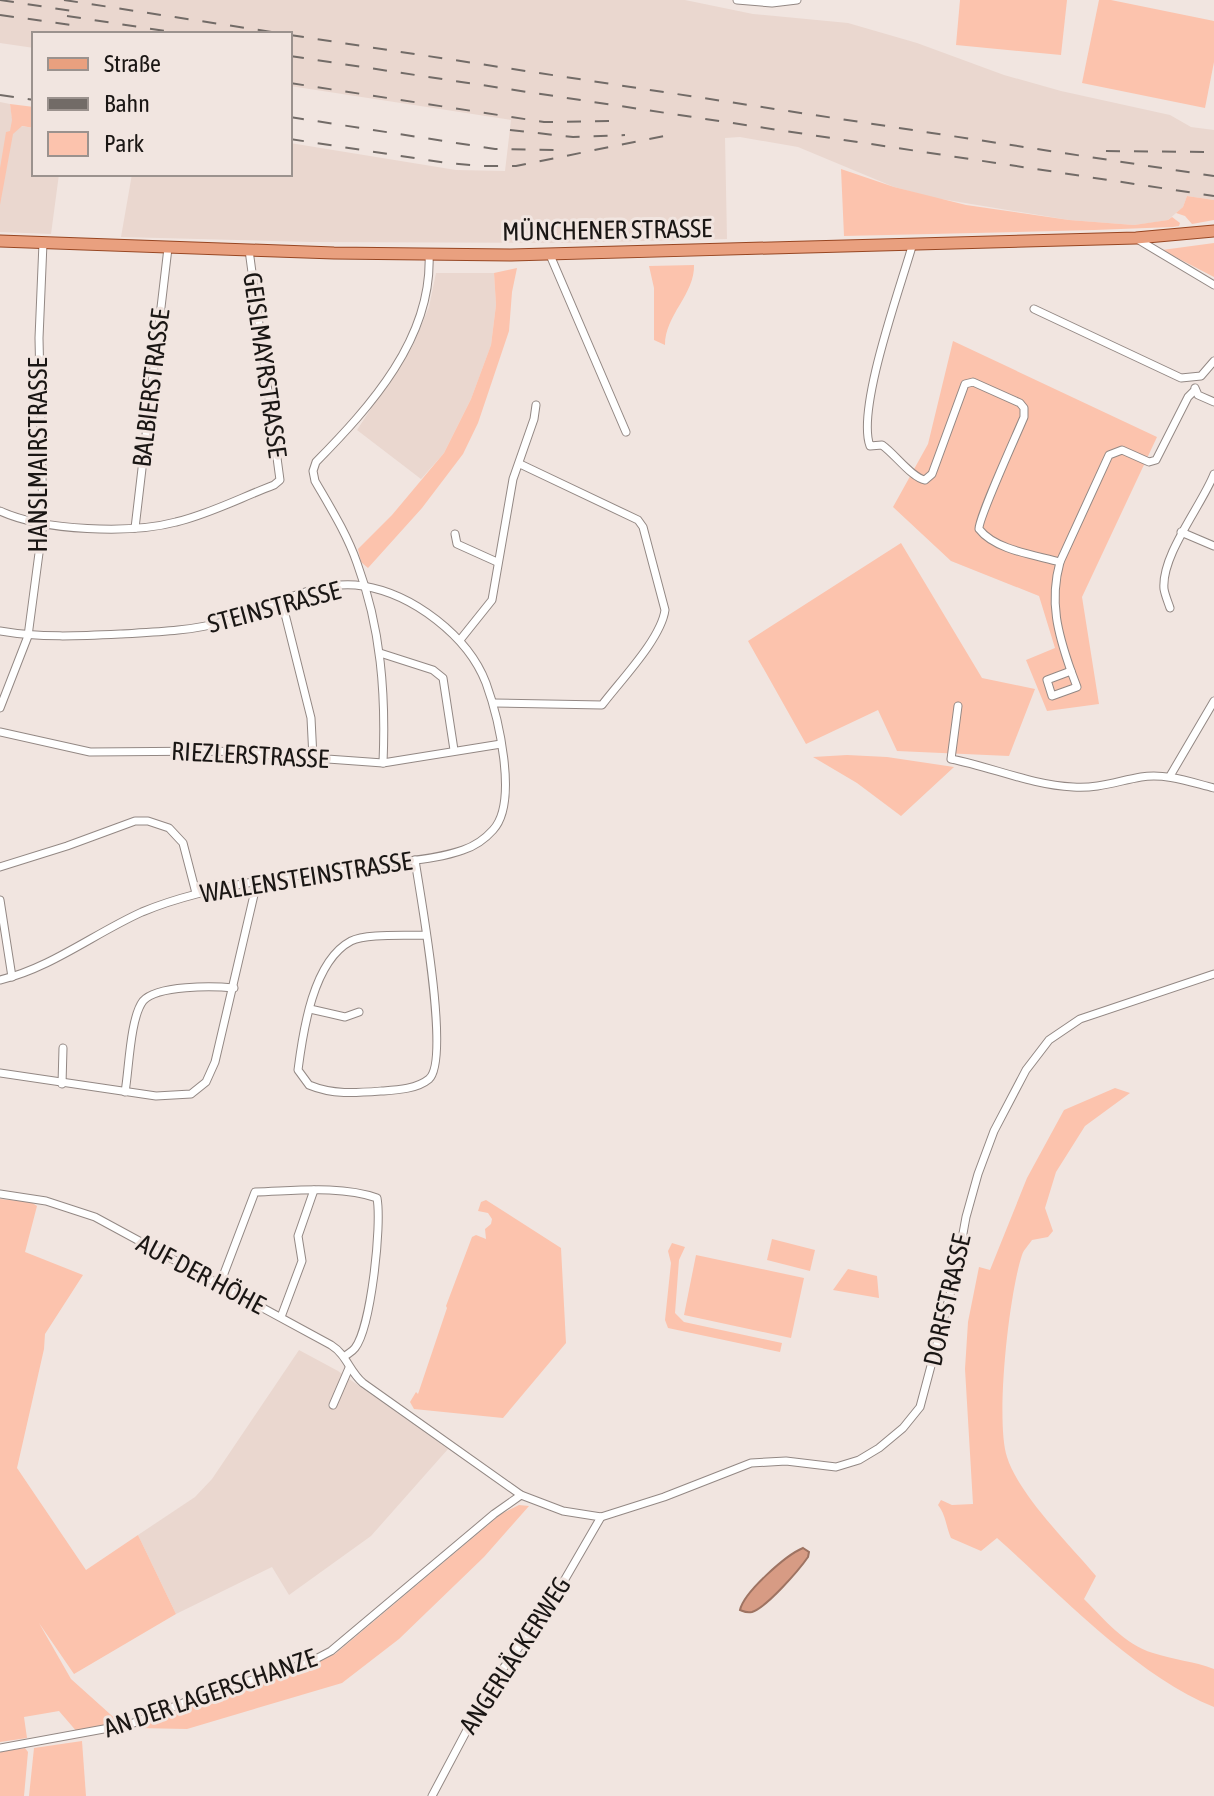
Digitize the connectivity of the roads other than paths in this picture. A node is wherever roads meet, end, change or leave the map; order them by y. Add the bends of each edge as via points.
1 (737, 0) edge
2 (797, 0) edge
3 (772, 2) edge
4 (1214, 231) edge
5 (1136, 238) junction
6 (0, 241) edge
7 (43, 243) junction
8 (913, 243) junction
9 (168, 248) junction
10 (249, 250) junction
11 (429, 254) junction
12 (550, 255) junction
13 (1214, 285) edge
14 (1034, 309) dead end
15 (1214, 361) edge
16 (1194, 378) junction
17 (1195, 390) junction
18 (1214, 402) edge
19 (536, 405) dead end
20 (626, 432) dead end
21 (520, 464) junction
22 (1214, 474) edge
23 (0, 511) edge
24 (43, 523) junction
25 (135, 528) junction
26 (1181, 532) junction
27 (455, 534) dead end
28 (1214, 546) edge
29 (497, 562) junction
30 (1060, 562) junction
31 (364, 586) junction
32 (282, 602) junction
33 (1170, 608) dead end
34 (0, 631) edge
35 (28, 636) junction
36 (460, 640) junction
37 (380, 653) junction
38 (1071, 671) dead end
39 (1214, 701) edge
40 (494, 703) junction
41 (958, 706) dead end
42 (0, 708) edge
43 (0, 732) edge
44 (501, 744) junction
45 (454, 750) junction
46 (313, 758) junction
47 (383, 763) junction
48 (1170, 776) junction
49 (1214, 788) edge
50 (415, 860) junction
51 (0, 867) edge
52 (257, 882) junction
53 (196, 893) junction
54 (0, 900) edge
55 (425, 935) junction
56 (1214, 974) edge
57 (12, 977) junction
58 (0, 980) edge
59 (234, 988) junction
60 (310, 1009) junction
61 (359, 1012) dead end
62 (63, 1048) dead end
63 (0, 1073) edge
64 (62, 1084) junction
65 (125, 1092) junction
66 (314, 1190) junction
67 (0, 1194) edge
68 (220, 1284) junction
69 (281, 1317) junction
70 (345, 1356) junction
71 (349, 1368) junction
72 (333, 1405) dead end
73 (521, 1495) junction
74 (601, 1517) junction
75 (0, 1748) edge
76 (432, 1796) edge

1 - 3 street
2 - 3 street
4 - 5 main road, MÜNCHENER STRASSE
5 - 8 main road, MÜNCHENER STRASSE
5 - 13 street
6 - 7 main road, MÜNCHENER STRASSE
7 - 9 main road, MÜNCHENER STRASSE
7 - 24 street, HANSLMAIRSTRASSE
8 - 12 main road, MÜNCHENER STRASSE
8 - 30 street via 866,418 870,446 882,445 925,480 932,474 965,384 973,382 1017,401 1024,417 978,526 1008,547
9 - 10 main road, MÜNCHENER STRASSE
9 - 25 street, BALBIERSTRASSE
10 - 11 main road, MÜNCHENER STRASSE
10 - 25 street, GEISLMAYRSTRASSE via 280,480 176,522
11 - 12 main road, MÜNCHENER STRASSE
11 - 31 street via 425,302 404,351 313,471
12 - 20 street
14 - 16 street via 1181,378
15 - 16 street
16 - 17 street
17 - 18 street
17 - 30 street via 1156,460 1122,450 1109,455
19 - 21 street
21 - 29 street
21 - 40 street via 638,520 664,621 602,705
22 - 26 street
23 - 24 street
24 - 25 street
24 - 35 street, HANSLMAIRSTRASSE
26 - 28 street
26 - 33 street via 1164,588
27 - 29 street via 457,544
29 - 36 street via 492,600
30 - 38 street via 1054,607
31 - 32 street, STEINSTRASSE via 329,586
31 - 36 street, STEINSTRASSE via 415,606
31 - 37 street
32 - 35 street, STEINSTRASSE via 194,629
32 - 46 street via 311,718
34 - 35 street, STEINSTRASSE
35 - 42 street, HANSLMAIRSTRASSE
36 - 40 street, STEINSTRASSE via 479,665
37 - 45 street via 443,678
37 - 47 street
39 - 48 street
40 - 44 street, WALLENSTEINSTRASSE
41 - 48 street via 951,759 1072,787
43 - 46 street, RIEZLERSTRASSE via 90,752 203,750
44 - 45 street, RIEZLERSTRASSE
44 - 50 street, WALLENSTEINSTRASSE via 506,791 496,827 466,849
45 - 47 street, RIEZLERSTRASSE
46 - 47 street, RIEZLERSTRASSE
48 - 49 street
50 - 52 street, WALLENSTEINSTRASSE
50 - 55 street
51 - 53 street via 148,821 169,828 183,843
52 - 53 street, WALLENSTEINSTRASSE
52 - 59 street
53 - 57 street, WALLENSTEINSTRASSE via 142,912
54 - 57 street
55 - 60 street via 353,939 334,953
55 - 60 street via 438,1024 438,1065 431,1078 399,1089 346,1094 309,1085 298,1070
56 - 74 street, DORFSTRASSE via 1080,1019 1049,1040 1026,1070 978,1174 926,1390 914,1416 891,1438 843,1466 751,1463
57 - 58 street, WALLENSTEINSTRASSE
59 - 65 street via 206,1082 191,1094
59 - 65 street via 184,988 144,1000 135,1021
60 - 61 street via 345,1017
62 - 64 street
63 - 64 street
64 - 65 street
66 - 68 street via 255,1192
66 - 69 street via 298,1236 302,1261
66 - 70 street via 377,1198 369,1301 357,1344
67 - 68 street, AUF DER HÖHE via 81,1211
68 - 69 street, AUF DER HÖHE
69 - 70 street, AUF DER HÖHE
70 - 71 street
71 - 72 street
71 - 73 street
73 - 74 street via 563,1511
73 - 75 street, AN DER LAGERSCHANZE via 331,1651 308,1663 131,1724
74 - 76 street, ANGERLÄCKERWEG via 550,1605 499,1674

